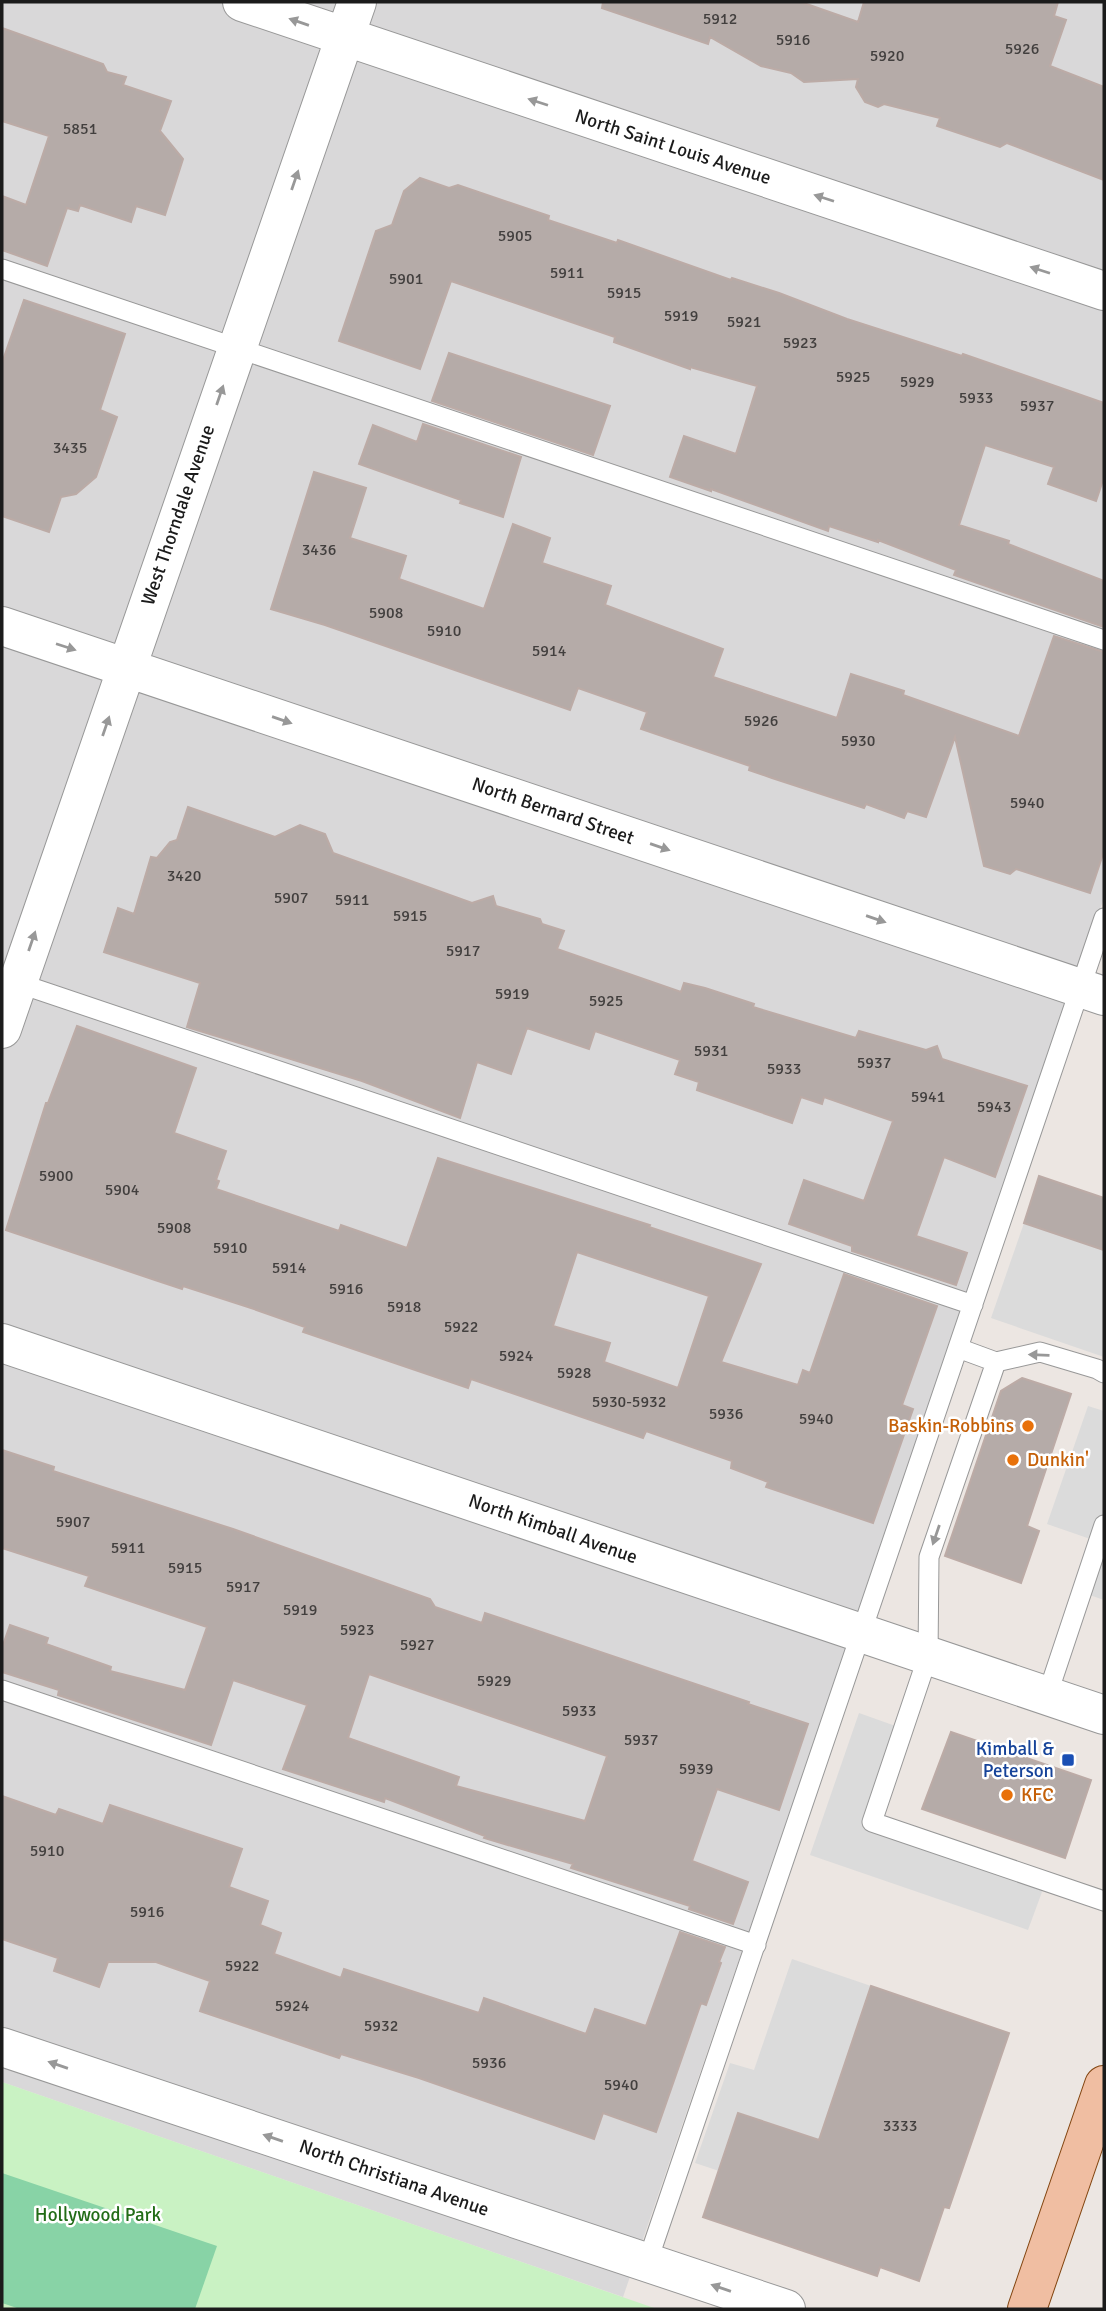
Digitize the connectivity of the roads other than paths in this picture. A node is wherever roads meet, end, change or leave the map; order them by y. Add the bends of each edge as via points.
1 (242, 2) edge
2 (357, 2) edge
3 (344, 37) junction
4 (2, 268) edge
5 (1104, 291) edge
6 (236, 348) junction
7 (2, 625) edge
8 (1104, 640) edge
9 (125, 667) junction
10 (1104, 918) edge
11 (10, 980) edge
12 (1093, 992) edge
13 (2, 1029) edge
14 (973, 1305) junction
15 (2, 1343) edge
16 (958, 1348) junction
17 (996, 1362) junction
18 (1104, 1373) edge
19 (1104, 1525) edge
20 (862, 1634) junction
21 (928, 1656) junction
22 (2, 1690) edge
23 (1047, 1696) junction
24 (1104, 1715) edge
25 (1104, 1901) edge
26 (756, 1945) junction
27 (2, 2047) edge
28 (1104, 2085) edge
29 (648, 2263) junction
30 (786, 2309) edge
31 (1027, 2309) edge

3 -> 1 street, North Saint Louis Avenue
2 - 3 street, West Thorndale Avenue
5 -> 3 street, North Saint Louis Avenue
6 -> 3 street, West Thorndale Avenue
4 - 6 lane
6 - 8 lane
9 -> 6 street, West Thorndale Avenue
7 -> 9 street, North Bernard Street
11 -> 9 street, West Thorndale Avenue
9 -> 12 street, North Bernard Street
10 - 12 lane
11 - 13 street, West Thorndale Avenue
11 - 14 lane
12 - 14 lane
14 - 16 lane
15 - 20 street, North Kimball Avenue
16 - 17 lane
16 - 20 lane
18 -> 17 lane via 1040,1352
17 -> 21 lane via 929,1557
19 - 23 lane
20 - 21 street, North Kimball Avenue
20 - 26 lane
21 - 23 street, North Kimball Avenue
21 - 25 lane via 872,1822
22 - 26 lane
23 - 24 street, North Kimball Avenue
26 - 29 lane
29 -> 27 street, North Christiana Avenue
28 - 31 main road
30 -> 29 street, North Christiana Avenue

